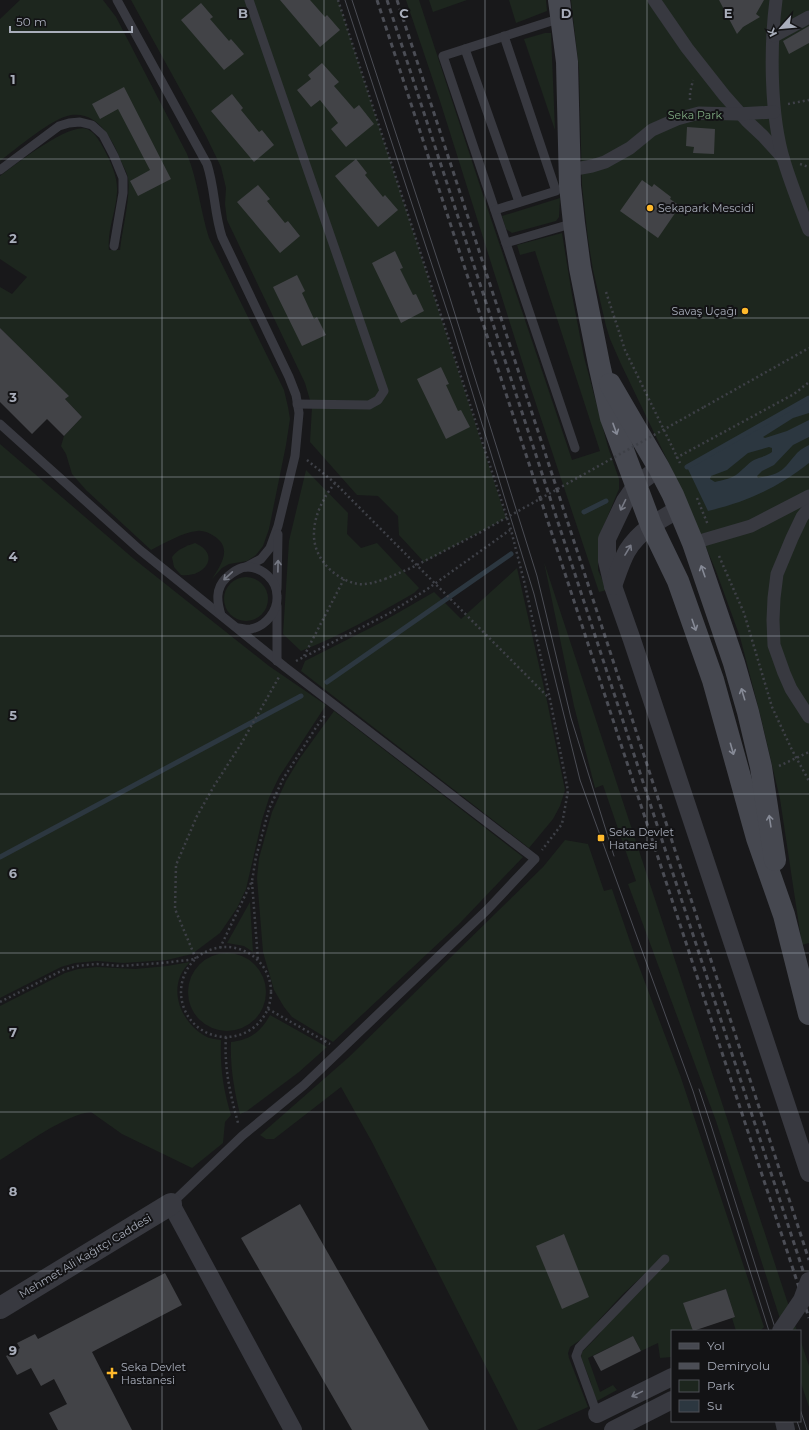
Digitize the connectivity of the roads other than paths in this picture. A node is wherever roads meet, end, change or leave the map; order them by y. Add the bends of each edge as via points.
1 (249, 0) edge
2 (654, 0) edge
3 (776, 0) edge
4 (121, 1) edge
5 (561, 9) edge
6 (809, 17) edge
7 (504, 36) junction
8 (774, 36) junction
9 (465, 49) junction
10 (774, 109) junction
11 (741, 114) junction
12 (784, 160) junction
13 (0, 170) edge
14 (570, 170) junction
15 (519, 202) junction
16 (495, 210) junction
17 (574, 223) junction
18 (809, 230) edge
19 (506, 242) junction
20 (114, 246) dead end
21 (599, 364) junction
22 (297, 404) junction
23 (0, 424) edge
24 (575, 448) dead end
25 (664, 462) junction
26 (636, 485) junction
27 (809, 496) edge
28 (687, 503) junction
29 (809, 508) edge
30 (651, 525) junction
31 (278, 526) junction
32 (702, 540) junction
33 (246, 567) junction
34 (613, 586) junction
35 (277, 595) junction
36 (222, 615) junction
37 (237, 627) junction
38 (277, 661) junction
39 (809, 717) edge
40 (784, 915) junction
41 (809, 1014) edge
42 (809, 1172) edge
43 (171, 1204) junction
44 (665, 1259) dead end
45 (809, 1281) edge
46 (0, 1308) edge
47 (782, 1330) edge
48 (671, 1377) edge
49 (671, 1401) edge
50 (597, 1414) joint
51 (293, 1430) edge
52 (613, 1430) edge

1 - 22 lane via 384,391 378,400 369,405
2 - 11 street
3 - 8 street
4 - 22 lane via 207,164 212,178 217,222 222,237 289,377
5 - 7 lane
5 - 14 main road via 567,62
6 - 8 street
7 - 9 lane
7 - 15 lane via 556,191
8 - 10 street
9 - 15 lane
9 - 16 lane via 443,56
10 - 11 street
10 - 12 street
11 - 12 street
11 - 14 street via 709,113 677,119 652,130 630,148 605,162
12 - 18 street
13 - 20 lane via 60,126 69,122 92,125 103,135 123,178
14 - 17 main road
15 - 16 lane
16 - 19 lane
17 - 19 lane
17 - 21 main road
19 - 24 lane
21 - 25 main road
21 -> 26 main road via 611,418
22 - 31 lane via 299,413 296,450
23 - 36 lane via 140,550
25 - 26 street
25 - 28 main road
26 - 30 main road
26 -> 34 street via 625,501 608,539 607,560
27 - 32 street via 751,526
28 - 30 street
28 - 32 main road
29 - 39 street via 802,517 777,574 773,620 774,645 784,673
34 -> 30 street via 627,552
30 -> 40 main road via 678,580 713,680 757,838
31 - 33 lane via 270,548 261,559
35 -> 31 lane
40 -> 32 main road via 764,784 748,712
33 - 35 lane via 260,570 272,579
33 -> 36 lane via 234,571 223,581 217,594
34 - 42 street
35 - 37 lane via 274,612 261,625 250,629
35 - 38 lane
36 - 37 lane
37 - 38 lane
38 - 43 lane via 535,859 487,910 304,1085 242,1136
40 - 41 main road
43 - 46 street, Mehmet Ali Kağıtçı Caddesi
43 - 51 street
44 - 50 lane via 579,1348 576,1356 578,1365
45 - 47 street, bridge via 802,1300
48 -> 50 street
49 - 52 street

